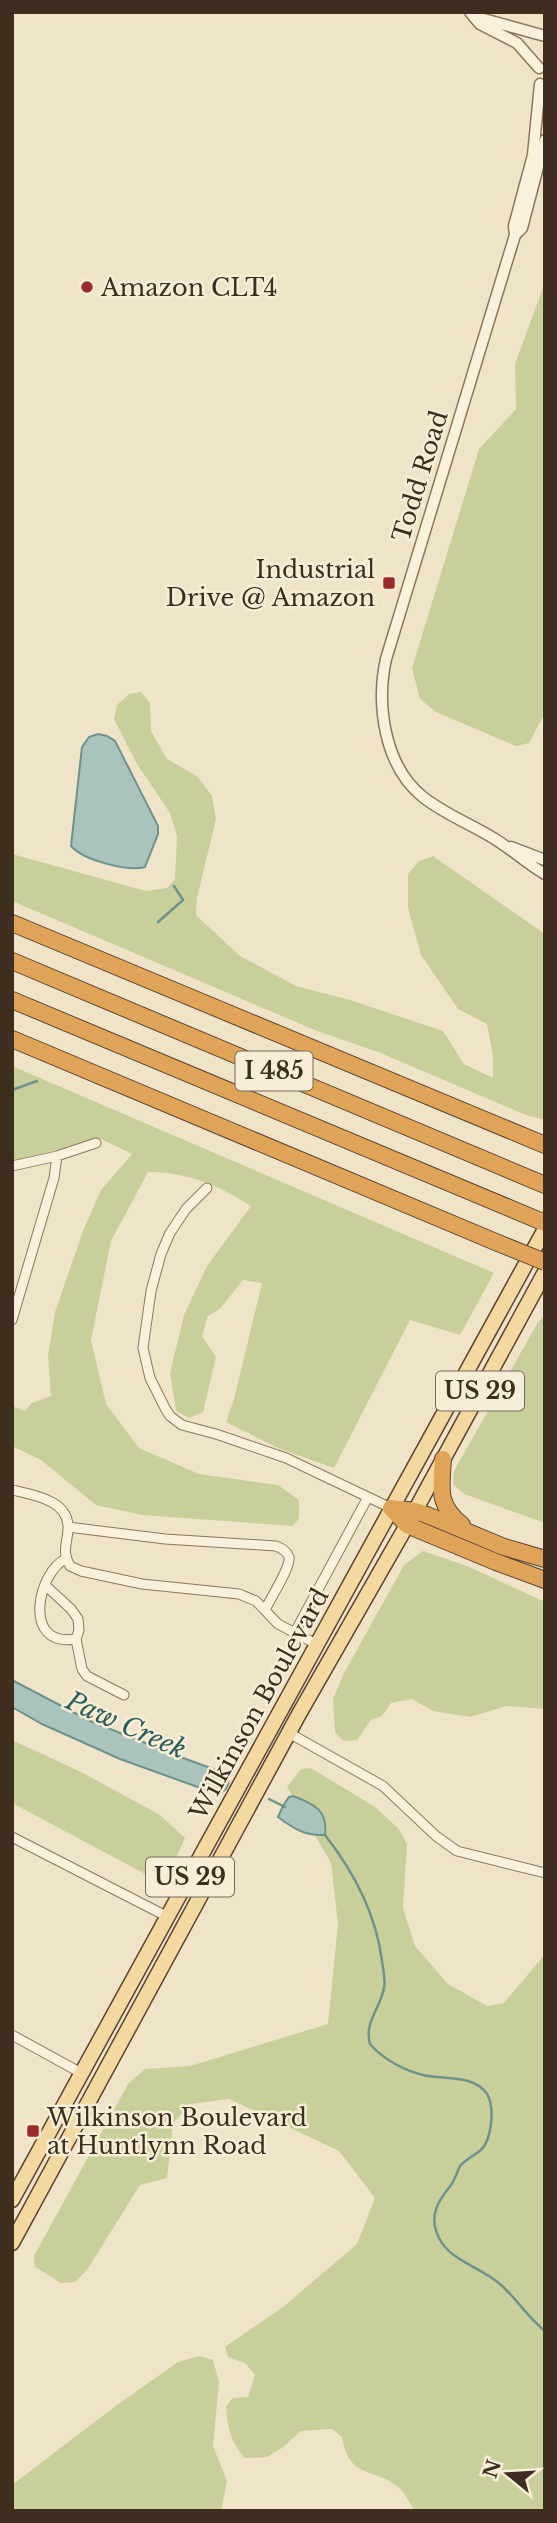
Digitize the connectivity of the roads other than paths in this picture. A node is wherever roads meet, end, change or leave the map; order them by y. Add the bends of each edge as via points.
1 (473, 15) edge
2 (545, 36) edge
3 (545, 55) edge
4 (539, 68) junction
5 (543, 88) edge
6 (545, 140) edge
7 (515, 235) junction
8 (502, 843) junction
9 (545, 860) edge
10 (545, 874) edge
11 (12, 923) edge
12 (12, 961) edge
13 (12, 1000) edge
14 (12, 1039) edge
15 (96, 1143) dead end
16 (545, 1145) edge
17 (57, 1156) junction
18 (12, 1166) edge
19 (540, 1183) edge
20 (207, 1188) dead end
21 (545, 1223) edge
22 (545, 1229) edge
23 (545, 1262) edge
24 (545, 1272) edge
25 (12, 1320) edge
26 (443, 1459) junction
27 (12, 1490) edge
28 (368, 1497) junction
29 (391, 1508) junction
30 (411, 1518) junction
31 (68, 1527) junction
32 (472, 1533) junction
33 (66, 1559) junction
34 (545, 1559) edge
35 (363, 1560) junction
36 (545, 1580) edge
37 (46, 1586) junction
38 (265, 1610) junction
39 (295, 1632) junction
40 (76, 1639) junction
41 (318, 1644) junction
42 (124, 1695) dead end
43 (289, 1733) junction
44 (12, 1837) edge
45 (545, 1873) edge
46 (168, 1917) junction
47 (139, 1971) junction
48 (155, 1979) junction
49 (12, 2035) edge
50 (83, 2074) junction
51 (12, 2200) edge
52 (12, 2243) edge

1 - 2 street
1 - 4 street via 517,43
3 - 4 street
4 - 5 street, Todd Road
5 - 7 street, Todd Road via 513,226
6 - 7 street, Todd Road via 522,228
7 - 8 street, Todd Road via 386,659 382,693 390,746 412,787 439,808
8 - 9 street, Todd Road
8 - 10 street, Todd Road
11 - 16 highway
12 - 19 highway, I 485
13 - 21 highway, I 485
14 - 23 highway, bridge
15 - 17 street
17 - 18 street
17 - 25 street
20 - 28 street via 170,1233 151,1291 143,1348 165,1408 183,1425 286,1458
22 - 29 main road, Wilkinson Boulevard / US 29
24 - 26 main road, Wilkinson Boulevard / US 29
26 - 30 main road, Wilkinson Boulevard / US 29
26 - 32 highway via 442,1499 447,1511
27 - 31 street via 56,1505 65,1514
28 - 29 street
28 - 39 street
29 - 30 highway
29 - 35 main road, Wilkinson Boulevard / US 29
30 - 32 highway
30 - 36 highway via 496,1562
30 - 43 main road, Wilkinson Boulevard / US 29
31 - 33 street
31 - 38 street via 276,1546 285,1550 288,1565
32 - 34 highway
33 - 37 street via 51,1571
33 - 38 street via 80,1571 239,1594
35 - 41 main road, Wilkinson Boulevard / US 29
35 - 43 main road via 340,1618 286,1721
37 - 40 street via 78,1619
37 - 40 street via 40,1619 46,1631 64,1641
38 - 39 street via 278,1624
39 - 41 street
40 - 42 street via 87,1676
41 - 46 main road, Wilkinson Boulevard / US 29
43 - 45 street via 383,1786 457,1851
43 - 48 main road, Wilkinson Boulevard / US 29
44 - 46 street
46 - 47 main road, Wilkinson Boulevard / US 29
47 - 48 main road
47 - 50 main road, Wilkinson Boulevard / US 29
48 - 52 main road, Wilkinson Boulevard / US 29
49 - 50 street
50 - 51 main road, Wilkinson Boulevard / US 29

